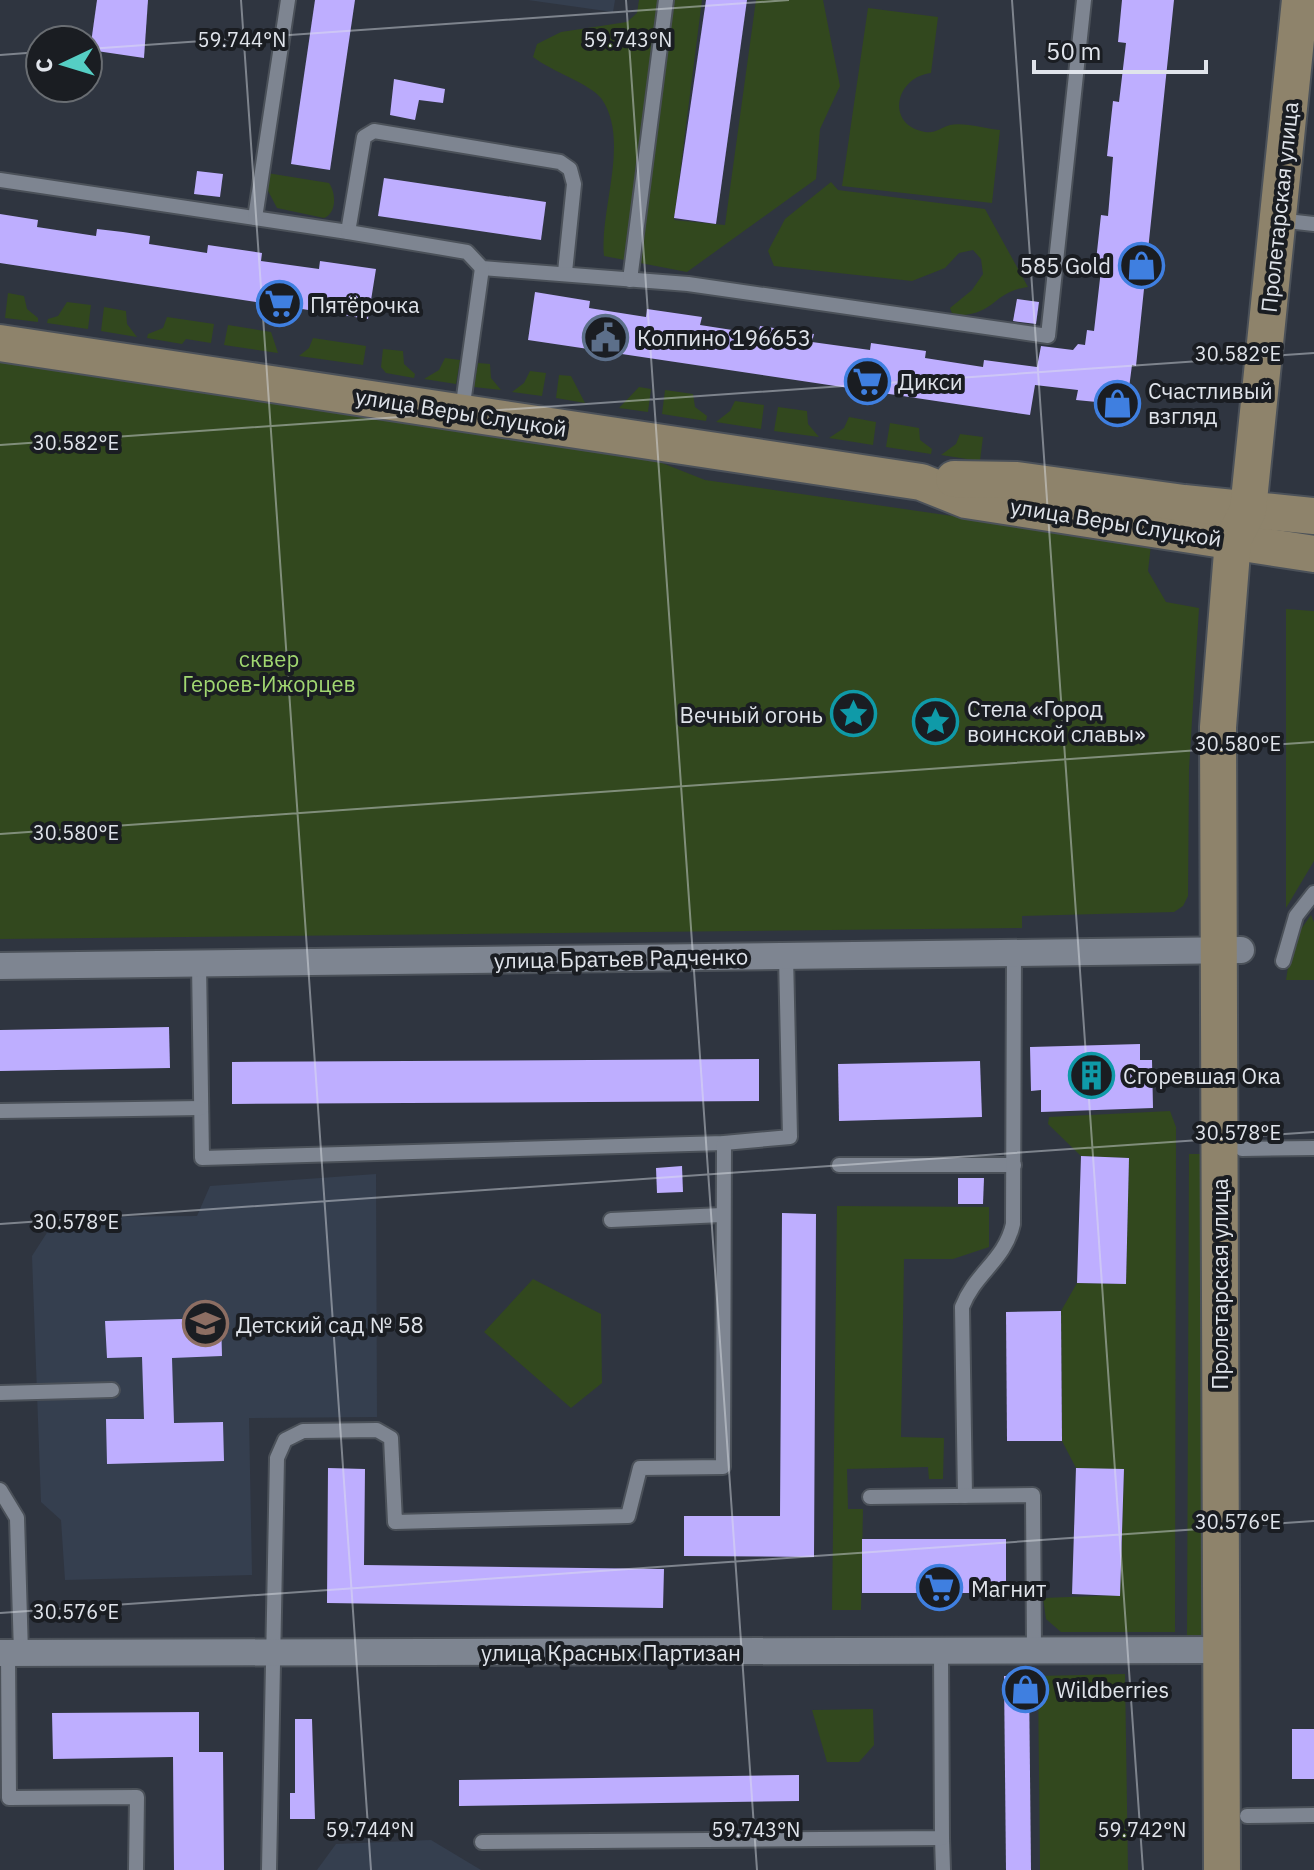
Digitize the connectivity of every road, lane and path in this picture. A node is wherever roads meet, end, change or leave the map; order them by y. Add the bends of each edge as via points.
1 (288, 0) edge
2 (666, 0) edge
3 (1084, 0) edge
4 (1300, 0) edge
5 (0, 180) edge
6 (255, 218) junction
7 (1278, 220) junction
8 (1314, 224) edge
9 (348, 232) junction
10 (482, 268) junction
11 (565, 272) junction
12 (630, 280) junction
13 (0, 343) edge
14 (462, 412) junction
15 (1314, 516) edge
16 (1246, 531) junction
17 (1314, 554) edge
18 (1314, 893) edge
19 (1229, 950) junction
20 (1014, 953) junction
21 (786, 956) junction
22 (1283, 961) dead end
23 (199, 964) junction
24 (0, 966) edge
25 (201, 1108) junction
26 (0, 1111) edge
27 (724, 1143) junction
28 (1314, 1148) edge
29 (1242, 1149) junction
30 (839, 1165) dead end
31 (1014, 1165) junction
32 (722, 1215) junction
33 (611, 1220) dead end
34 (112, 1390) dead end
35 (0, 1393) edge
36 (0, 1490) edge
37 (965, 1496) junction
38 (870, 1497) dead end
39 (1034, 1650) junction
40 (1222, 1650) junction
41 (941, 1651) junction
42 (271, 1652) junction
43 (10, 1653) edge
44 (1314, 1815) edge
45 (1247, 1816) junction
46 (942, 1838) junction
47 (482, 1842) dead end
48 (136, 1870) edge
49 (269, 1870) edge
50 (943, 1870) edge
51 (1222, 1870) edge
52 (1247, 1870) edge

1 - 6 lane
2 - 12 lane
3 - 12 lane via 1048,336
4 - 7 main road, Пролетарская улица
5 - 6 lane
6 - 9 lane
7 - 8 lane
7 - 16 main road, Пролетарская улица
9 - 10 lane via 467,252
9 - 11 lane via 364,137 374,131 560,162 570,169 574,184
10 - 11 lane via 548,276
10 - 14 lane
11 - 12 lane
13 - 14 main road, улица Веры Слуцкой
14 - 16 main road, улица Веры Слуцкой via 921,482 966,500
15 - 16 main road, улица Веры Слуцкой
16 - 17 main road, улица Веры Слуцкой
16 - 19 main road, Пролетарская улица via 1242,730
18 - 22 lane via 1296,916
19 - 20 street, улица Братьев Радченко
19 - 29 main road, Пролетарская улица
19 - 40 main road, Пролетарская улица
20 - 21 street, улица Братьев Радченко
20 - 31 lane
21 - 23 street, улица Братьев Радченко
21 - 27 lane via 790,1137
23 - 24 street, улица Братьев Радченко
23 - 25 lane
25 - 26 lane
25 - 27 lane via 202,1158
27 - 32 lane
28 - 29 lane
29 - 45 main road, Пролетарская улица
30 - 31 lane
31 - 37 lane via 1009,1245 969,1289 962,1307
32 - 33 lane
32 - 42 lane via 723,1467 640,1468 628,1516 395,1522 391,1438 377,1430 303,1431 285,1440 277,1458
34 - 35 lane
36 - 43 lane via 17,1518
37 - 38 lane
37 - 39 lane via 1033,1495
39 - 40 street, улица Красных Партизан
39 - 41 street, улица Красных Партизан
40 - 51 main road, Пролетарская улица
41 - 42 street, улица Красных Партизан
41 - 46 lane
42 - 43 street, улица Красных Партизан
42 - 49 lane
43 - 48 lane via 9,1798 137,1797
44 - 45 lane
45 - 52 main road, Пролетарская улица
46 - 47 lane
46 - 50 lane

